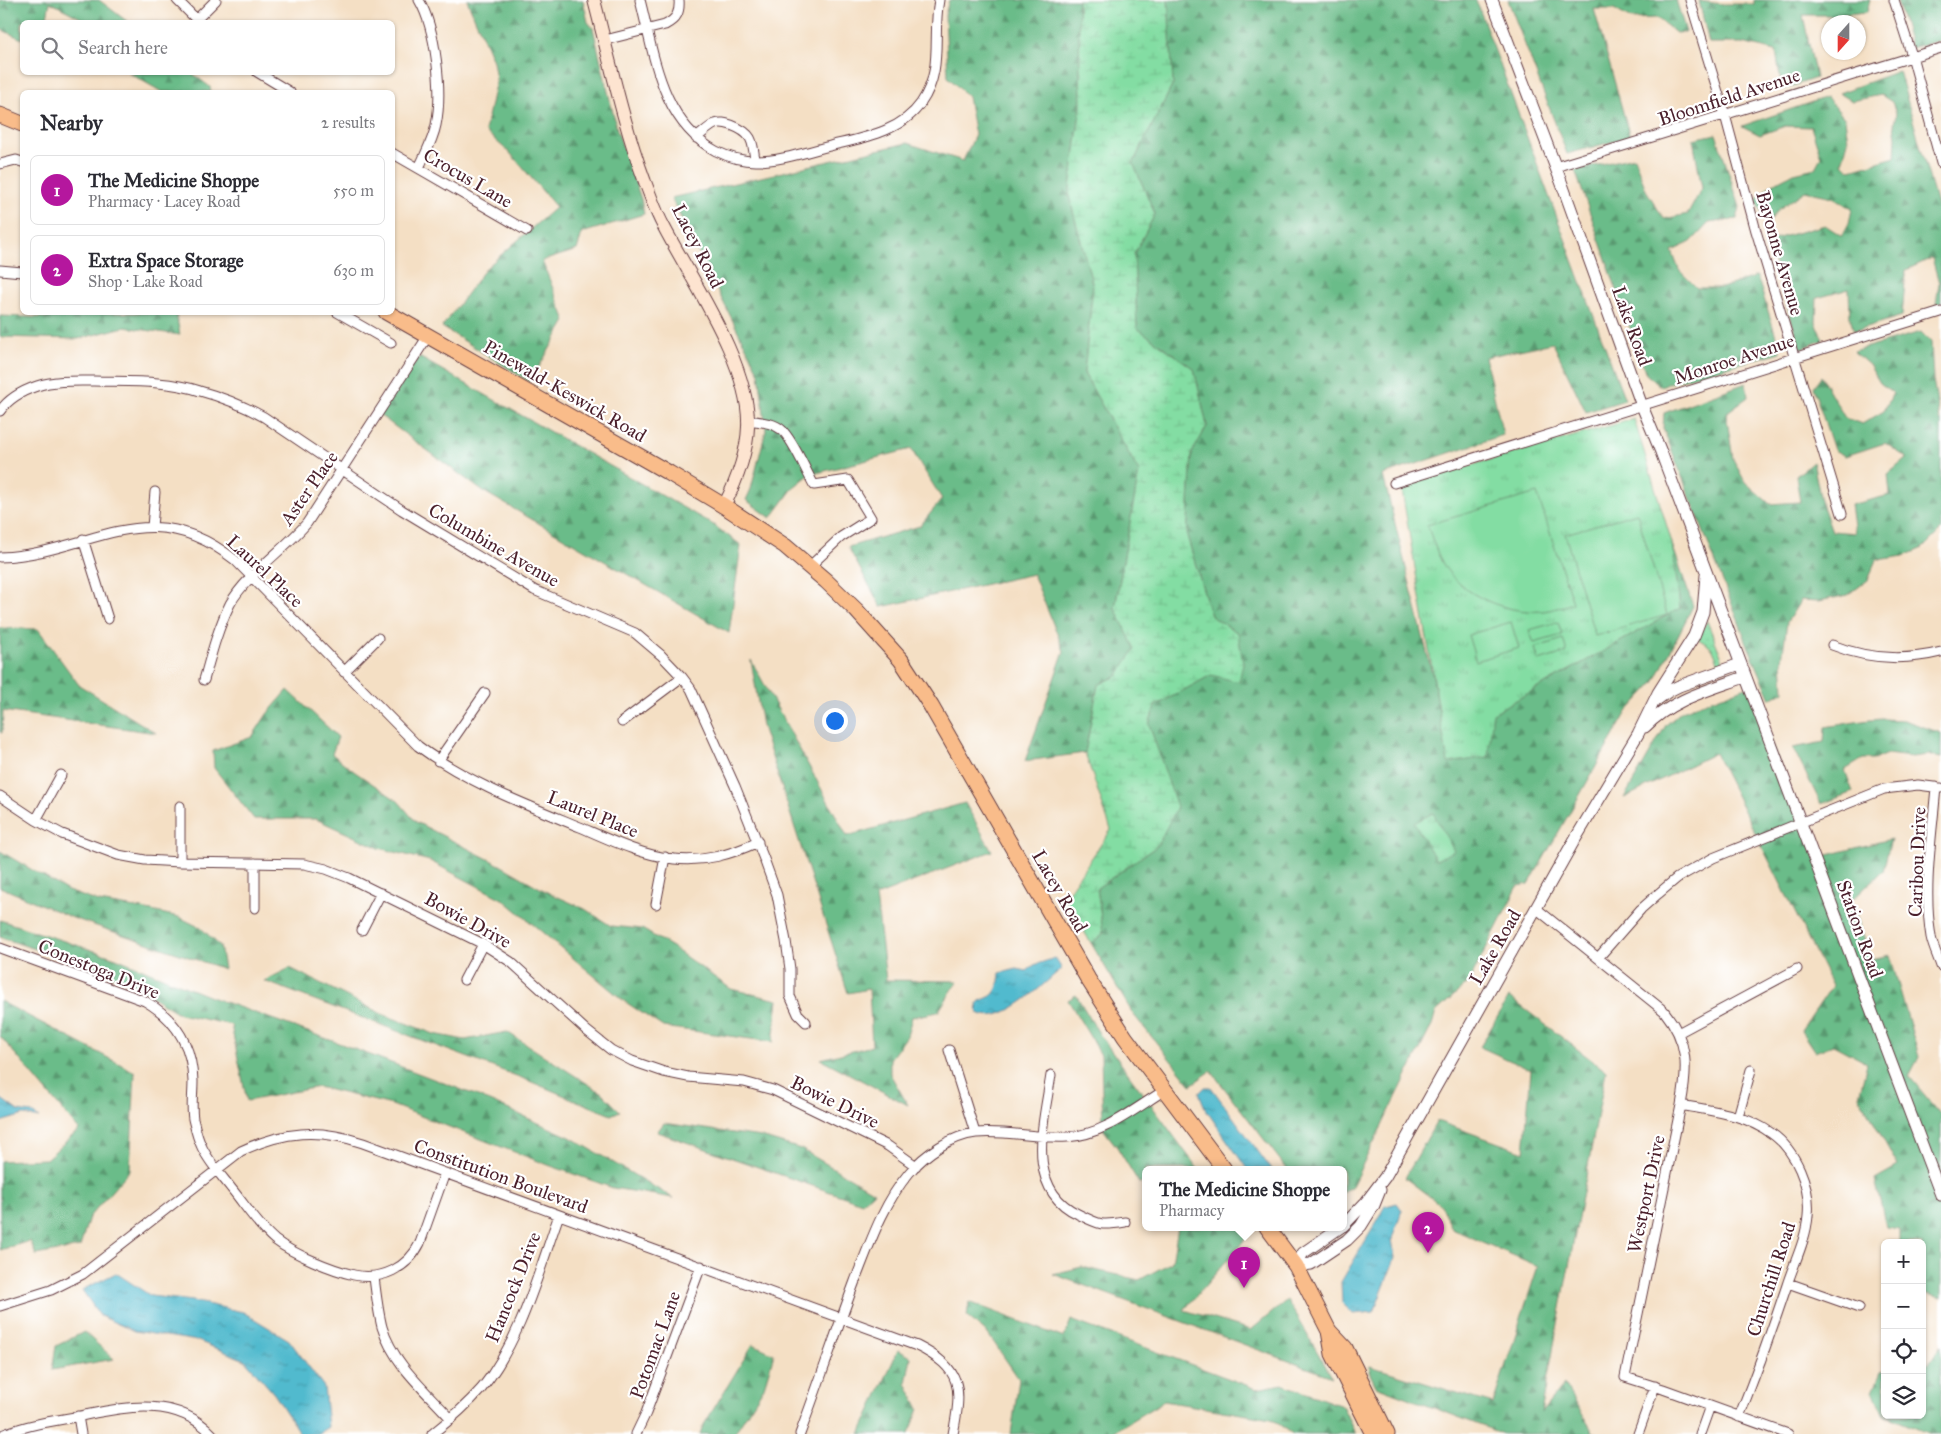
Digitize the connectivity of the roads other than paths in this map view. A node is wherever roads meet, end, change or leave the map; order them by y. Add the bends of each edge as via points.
1 (178, 0) edge
2 (216, 0) edge
3 (419, 0) edge
4 (594, 0) edge
5 (640, 0) edge
6 (680, 0) edge
7 (939, 0) edge
8 (1492, 0) edge
9 (1690, 0) edge
10 (1894, 0) edge
11 (196, 20) edge
12 (198, 20) edge
13 (648, 30) junction
14 (605, 40) junction
15 (1941, 48) edge
16 (1912, 56) junction
17 (262, 75) edge
18 (287, 90) edge
19 (0, 115) edge
20 (1725, 115) junction
21 (20, 123) edge
22 (696, 138) junction
23 (395, 154) edge
24 (20, 161) edge
25 (755, 161) junction
26 (1941, 163) edge
27 (0, 164) edge
28 (1555, 167) junction
29 (419, 168) junction
30 (527, 231) dead end
31 (0, 270) edge
32 (20, 272) edge
33 (1941, 312) edge
34 (342, 315) edge
35 (391, 315) edge
36 (428, 336) junction
37 (391, 343) dead end
38 (1794, 357) junction
39 (1642, 406) junction
40 (0, 409) edge
41 (748, 420) junction
42 (342, 469) junction
43 (1394, 482) dead end
44 (155, 492) dead end
45 (724, 506) junction
46 (1842, 514) dead end
47 (152, 527) junction
48 (84, 540) junction
49 (0, 557) edge
50 (809, 567) junction
51 (1706, 570) junction
52 (252, 576) junction
53 (108, 619) dead end
54 (378, 638) dead end
55 (1832, 646) dead end
56 (1941, 652) edge
57 (1740, 664) junction
58 (344, 672) junction
59 (1745, 676) junction
60 (682, 677) junction
61 (204, 680) dead end
62 (485, 692) dead end
63 (1654, 703) junction
64 (622, 722) dead end
65 (1638, 734) junction
66 (438, 761) junction
67 (61, 775) dead end
68 (1939, 788) edge
69 (0, 796) edge
70 (180, 806) dead end
71 (36, 820) junction
72 (1801, 821) junction
73 (758, 842) junction
74 (665, 857) junction
75 (180, 862) junction
76 (255, 863) junction
77 (381, 893) junction
78 (656, 904) dead end
79 (255, 908) dead end
80 (1537, 909) junction
81 (362, 930) dead end
82 (484, 944) junction
83 (0, 948) edge
84 (1598, 958) junction
85 (1941, 966) edge
86 (1797, 969) dead end
87 (464, 980) dead end
88 (806, 1022) dead end
89 (1678, 1033) junction
90 (949, 1050) dead end
91 (1751, 1070) dead end
92 (1051, 1075) dead end
93 (1165, 1090) junction
94 (1681, 1105) junction
95 (1738, 1116) junction
96 (976, 1134) junction
97 (1042, 1136) junction
98 (916, 1166) junction
99 (1222, 1166) edge
100 (216, 1169) junction
101 (445, 1173) junction
102 (1385, 1177) junction
103 (1941, 1195) edge
104 (559, 1215) junction
105 (1347, 1221) edge
106 (1125, 1222) dead end
107 (1270, 1231) edge
108 (1335, 1231) edge
109 (701, 1266) junction
110 (1296, 1266) junction
111 (374, 1277) junction
112 (1788, 1283) junction
113 (0, 1306) edge
114 (1859, 1308) dead end
115 (842, 1317) junction
116 (1329, 1331) junction
117 (1655, 1386) junction
118 (1710, 1406) junction
119 (78, 1416) junction
120 (1738, 1417) junction
121 (451, 1419) junction
122 (1764, 1430) edge
123 (4, 1434) edge
124 (81, 1434) edge
125 (212, 1434) edge
126 (432, 1434) edge
127 (636, 1434) edge
128 (800, 1434) edge
129 (953, 1434) edge
130 (1373, 1434) edge
131 (1387, 1434) edge
132 (1638, 1434) edge
133 (1700, 1434) edge
134 (1788, 1434) edge

1 - 11 street
2 - 12 street
3 - 29 street via 430,24 438,99 433,138
4 - 14 main road, Lacey Road
5 - 13 street
6 - 13 street via 680,10 672,22
7 - 25 street via 935,69 925,96 905,120 859,139 779,159
8 - 28 street, Lake Road
9 - 20 street, Bayonne Avenue
10 - 16 street
13 - 14 street
13 - 22 street via 672,108
14 - 41 main road, Lacey Road via 632,146 645,183 663,225 724,338 742,384
15 - 16 street, Bloomfield Avenue
16 - 20 street, Bloomfield Avenue
16 - 26 street
17 - 18 street
19 - 21 main road
20 - 28 street, Bloomfield Avenue
20 - 38 street, Bayonne Avenue
22 - 25 street via 724,155
22 - 25 street via 718,123 743,130 753,143
23 - 29 street, Crocus Lane
24 - 27 street
28 - 39 street, Lake Road
29 - 30 street, Crocus Lane
31 - 32 street
33 - 38 street, Monroe Avenue
34 - 37 street
35 - 36 main road, Pinewald-Keswick Road
36 - 42 street, Aster Place
36 - 45 main road, Pinewald-Keswick Road
38 - 39 street, Monroe Avenue
38 - 46 street, Bayonne Avenue
39 - 43 street, Monroe Avenue
39 - 51 street, Lake Road
40 - 42 street, Columbine Avenue via 20,392 61,381 172,385 199,390 248,408
41 - 45 main road, Lacey Road via 737,481
41 - 50 street via 782,430 814,485 848,480 871,518 841,537
42 - 52 street, Aster Place via 293,540
42 - 60 street, Columbine Avenue via 534,590 634,633 662,655
44 - 47 street
45 - 50 main road, Pinewald-Keswick Road via 785,546
47 - 48 street, Laurel Place via 130,528
47 - 52 street, Laurel Place via 204,540 220,548
48 - 49 street, Laurel Place
48 - 53 street
50 - 93 main road, Lacey Road via 871,626 901,660 931,706 1088,979 1125,1037
51 - 57 street, Lake Road
51 - 63 street via 1700,623
52 - 58 street, Laurel Place
52 - 61 street, Aster Place via 231,603
54 - 58 street
55 - 56 street via 1881,658
57 - 59 street, Lake Road
57 - 63 street, Lake Road via 1679,686
58 - 66 street, Laurel Place via 418,746
59 - 65 street, Lake Road via 1668,707
59 - 72 street, Station Road
60 - 64 street
60 - 73 street, Columbine Avenue via 695,698
62 - 66 street
63 - 65 street, Lake Road
65 - 80 street, Lake Road
66 - 74 street, Laurel Place via 506,797 626,846
67 - 71 street
68 - 72 street via 1918,785 1884,789
68 - 85 street, Caribou Drive via 1928,906 1931,938
69 - 71 street, Bowie Drive
70 - 75 street
71 - 75 street, Bowie Drive via 62,834 118,855
72 - 84 street via 1713,858 1677,878 1641,909
72 - 103 street, Station Road
73 - 74 street, Laurel Place via 707,859
73 - 88 street, Columbine Avenue via 776,895 786,941 790,996 798,1014
74 - 78 street
75 - 76 street, Bowie Drive
76 - 77 street, Bowie Drive via 304,864 326,869
76 - 79 street
77 - 81 street
77 - 82 street, Bowie Drive
80 - 84 street, Westport Drive
80 - 102 street, Lake Road
82 - 87 street
82 - 98 street, Bowie Drive via 511,962 611,1050 664,1072 744,1082 773,1090 888,1146
83 - 100 street, Conestoga Drive via 146,1001 164,1014 189,1051 193,1119 201,1145
84 - 89 street, Westport Drive via 1664,1011
86 - 89 street
89 - 94 street, Westport Drive via 1686,1063
90 - 96 street
91 - 95 street
92 - 97 street
93 - 97 street via 1101,1129 1067,1137
93 - 99 main road, Lacey Road
94 - 95 street, Churchill Road
94 - 117 street, Westport Drive via 1625,1377
95 - 112 street, Churchill Road via 1773,1133 1787,1148 1803,1179 1808,1216
96 - 97 street
96 - 98 street via 940,1147
97 - 106 street via 1043,1173 1061,1205 1104,1226
98 - 115 street via 896,1190 882,1216
100 - 101 street, Constitution Boulevard via 264,1140 316,1133 343,1136
100 - 111 street, Conestoga Drive via 263,1229 276,1240 296,1253 336,1269
100 - 113 street, Constitution Boulevard via 83,1274 51,1290
101 - 104 street, Constitution Boulevard
101 - 111 street, Conestoga Drive via 415,1253 399,1268
102 - 105 street, Lake Road
102 - 110 street, Lake Road via 1362,1226 1312,1264
104 - 109 street, Constitution Boulevard
104 - 121 street, Hancock Drive via 520,1323 507,1349 482,1387
107 - 110 main road
108 - 110 street, Lake Road via 1303,1253
109 - 115 street, Constitution Boulevard
109 - 127 street, Potomac Lane
110 - 116 main road
111 - 121 street via 382,1327 388,1342 409,1373
112 - 114 street
112 - 120 street, Churchill Road
115 - 128 street
115 - 129 street, Constitution Boulevard via 930,1352 947,1366 957,1385 959,1400
116 - 130 main road via 1332,1354
116 - 131 main road via 1344,1348
117 - 118 street, Westport Drive
117 - 132 street
118 - 120 street, Westport Drive
118 - 133 street
119 - 123 street
119 - 124 street
119 - 125 street via 151,1406 182,1414
120 - 122 street, Westport Drive
121 - 126 street, Hancock Drive
122 - 134 street, Westport Drive

